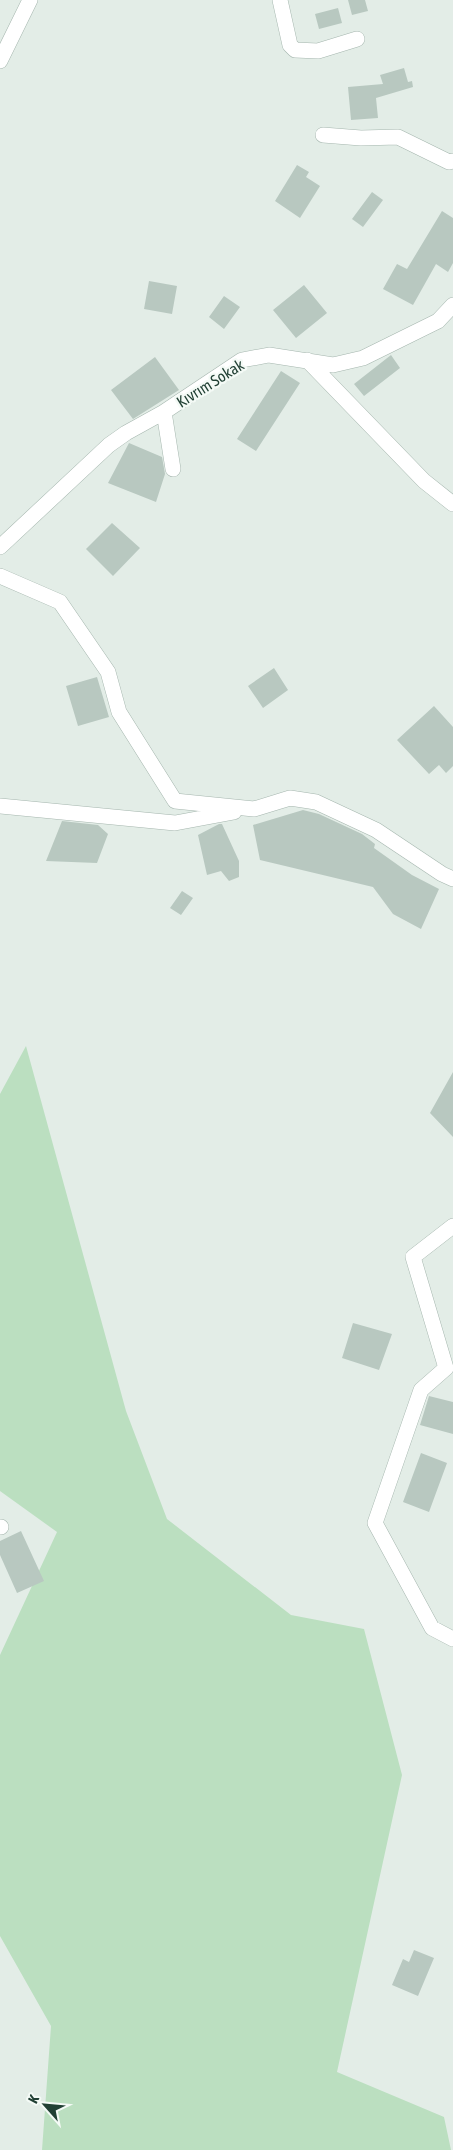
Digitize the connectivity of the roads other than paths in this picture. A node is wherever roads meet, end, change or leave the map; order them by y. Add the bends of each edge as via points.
1 (30, 0) edge
2 (280, 0) edge
3 (357, 39) dead end
4 (0, 61) edge
5 (323, 135) dead end
6 (453, 161) edge
7 (453, 305) edge
8 (306, 360) junction
9 (164, 412) junction
10 (173, 469) dead end
11 (453, 504) edge
12 (0, 547) edge
13 (0, 576) edge
14 (0, 806) edge
15 (254, 809) junction
16 (453, 879) edge
17 (453, 1226) edge
18 (453, 1639) edge

1 - 4 street
2 - 3 street via 290,45 295,50 318,51
5 - 6 street via 398,137 449,162
7 - 8 street, Kıvrım Sokak via 438,321 363,358 334,365
8 - 9 street, Kıvrım Sokak via 270,355 242,360
8 - 11 street via 424,481
9 - 10 street
9 - 12 street, Kıvrım Sokak via 109,445
13 - 15 street via 60,602 108,672 120,712 175,800
14 - 15 street via 175,823
15 - 16 street via 290,798 316,802 376,830
17 - 18 street via 413,1257 446,1368 421,1390 375,1523 432,1628

